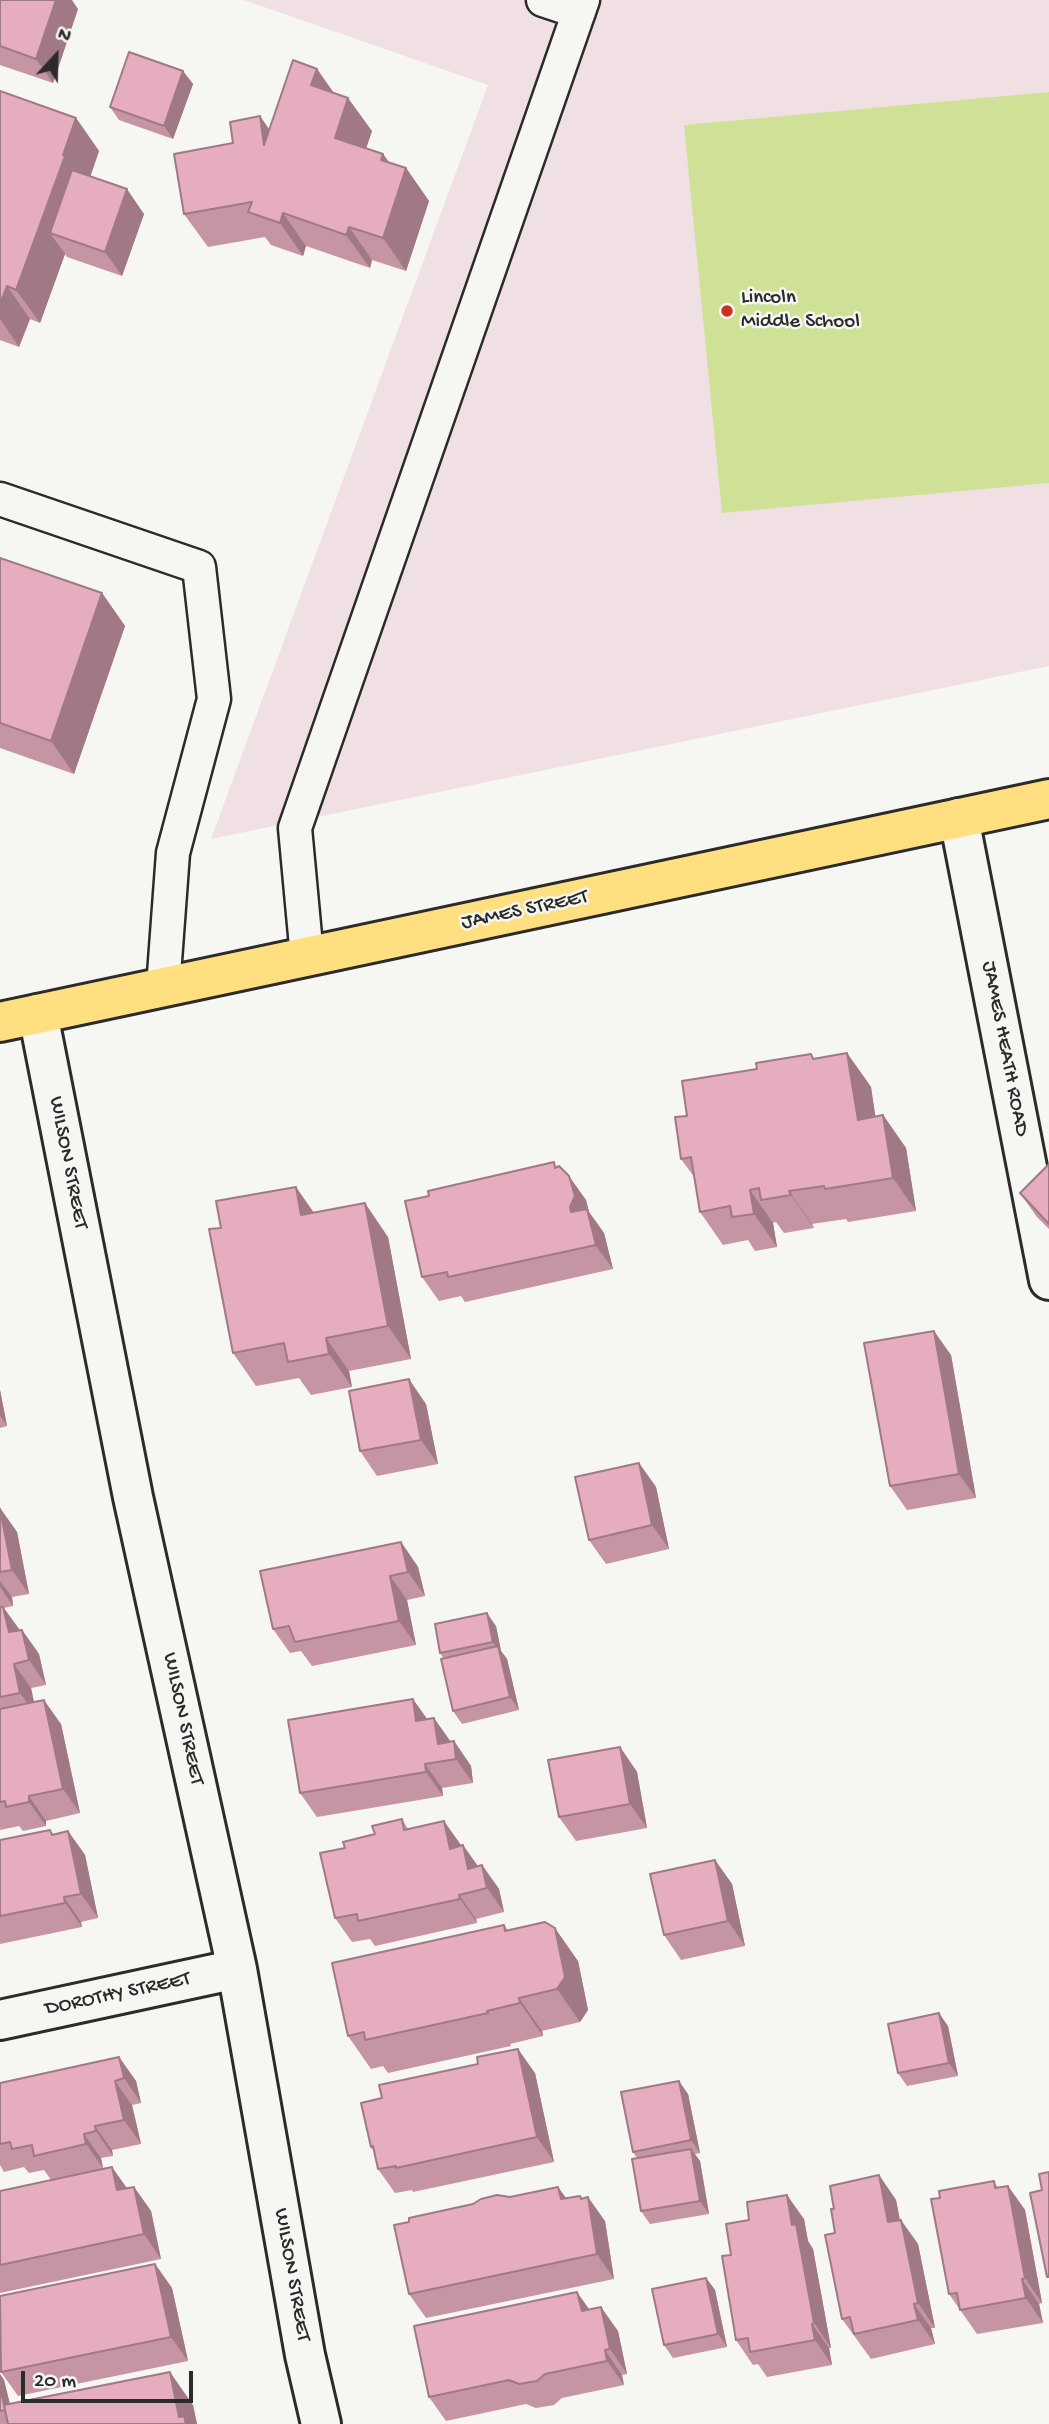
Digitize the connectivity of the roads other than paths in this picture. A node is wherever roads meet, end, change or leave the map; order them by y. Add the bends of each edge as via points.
1 (543, 0) edge
2 (581, 6) edge
3 (0, 499) edge
4 (1049, 799) edge
5 (960, 818) junction
6 (307, 957) junction
7 (163, 988) junction
8 (38, 1014) junction
9 (0, 1022) edge
10 (1049, 1280) edge
11 (237, 1969) junction
12 (0, 2020) edge
13 (321, 2424) edge

1 - 2 lane
2 - 6 lane via 295,828
3 - 7 lane via 199,568 214,699 173,853
4 - 5 main road, JAMES STREET
5 - 6 main road, JAMES STREET
5 - 10 street, JAMES HEATH ROAD
6 - 7 main road, JAMES STREET
7 - 8 main road, JAMES STREET
8 - 9 main road, JAMES STREET
8 - 11 street, WILSON STREET via 133,1497
11 - 12 street, DOROTHY STREET
11 - 13 street, WILSON STREET

